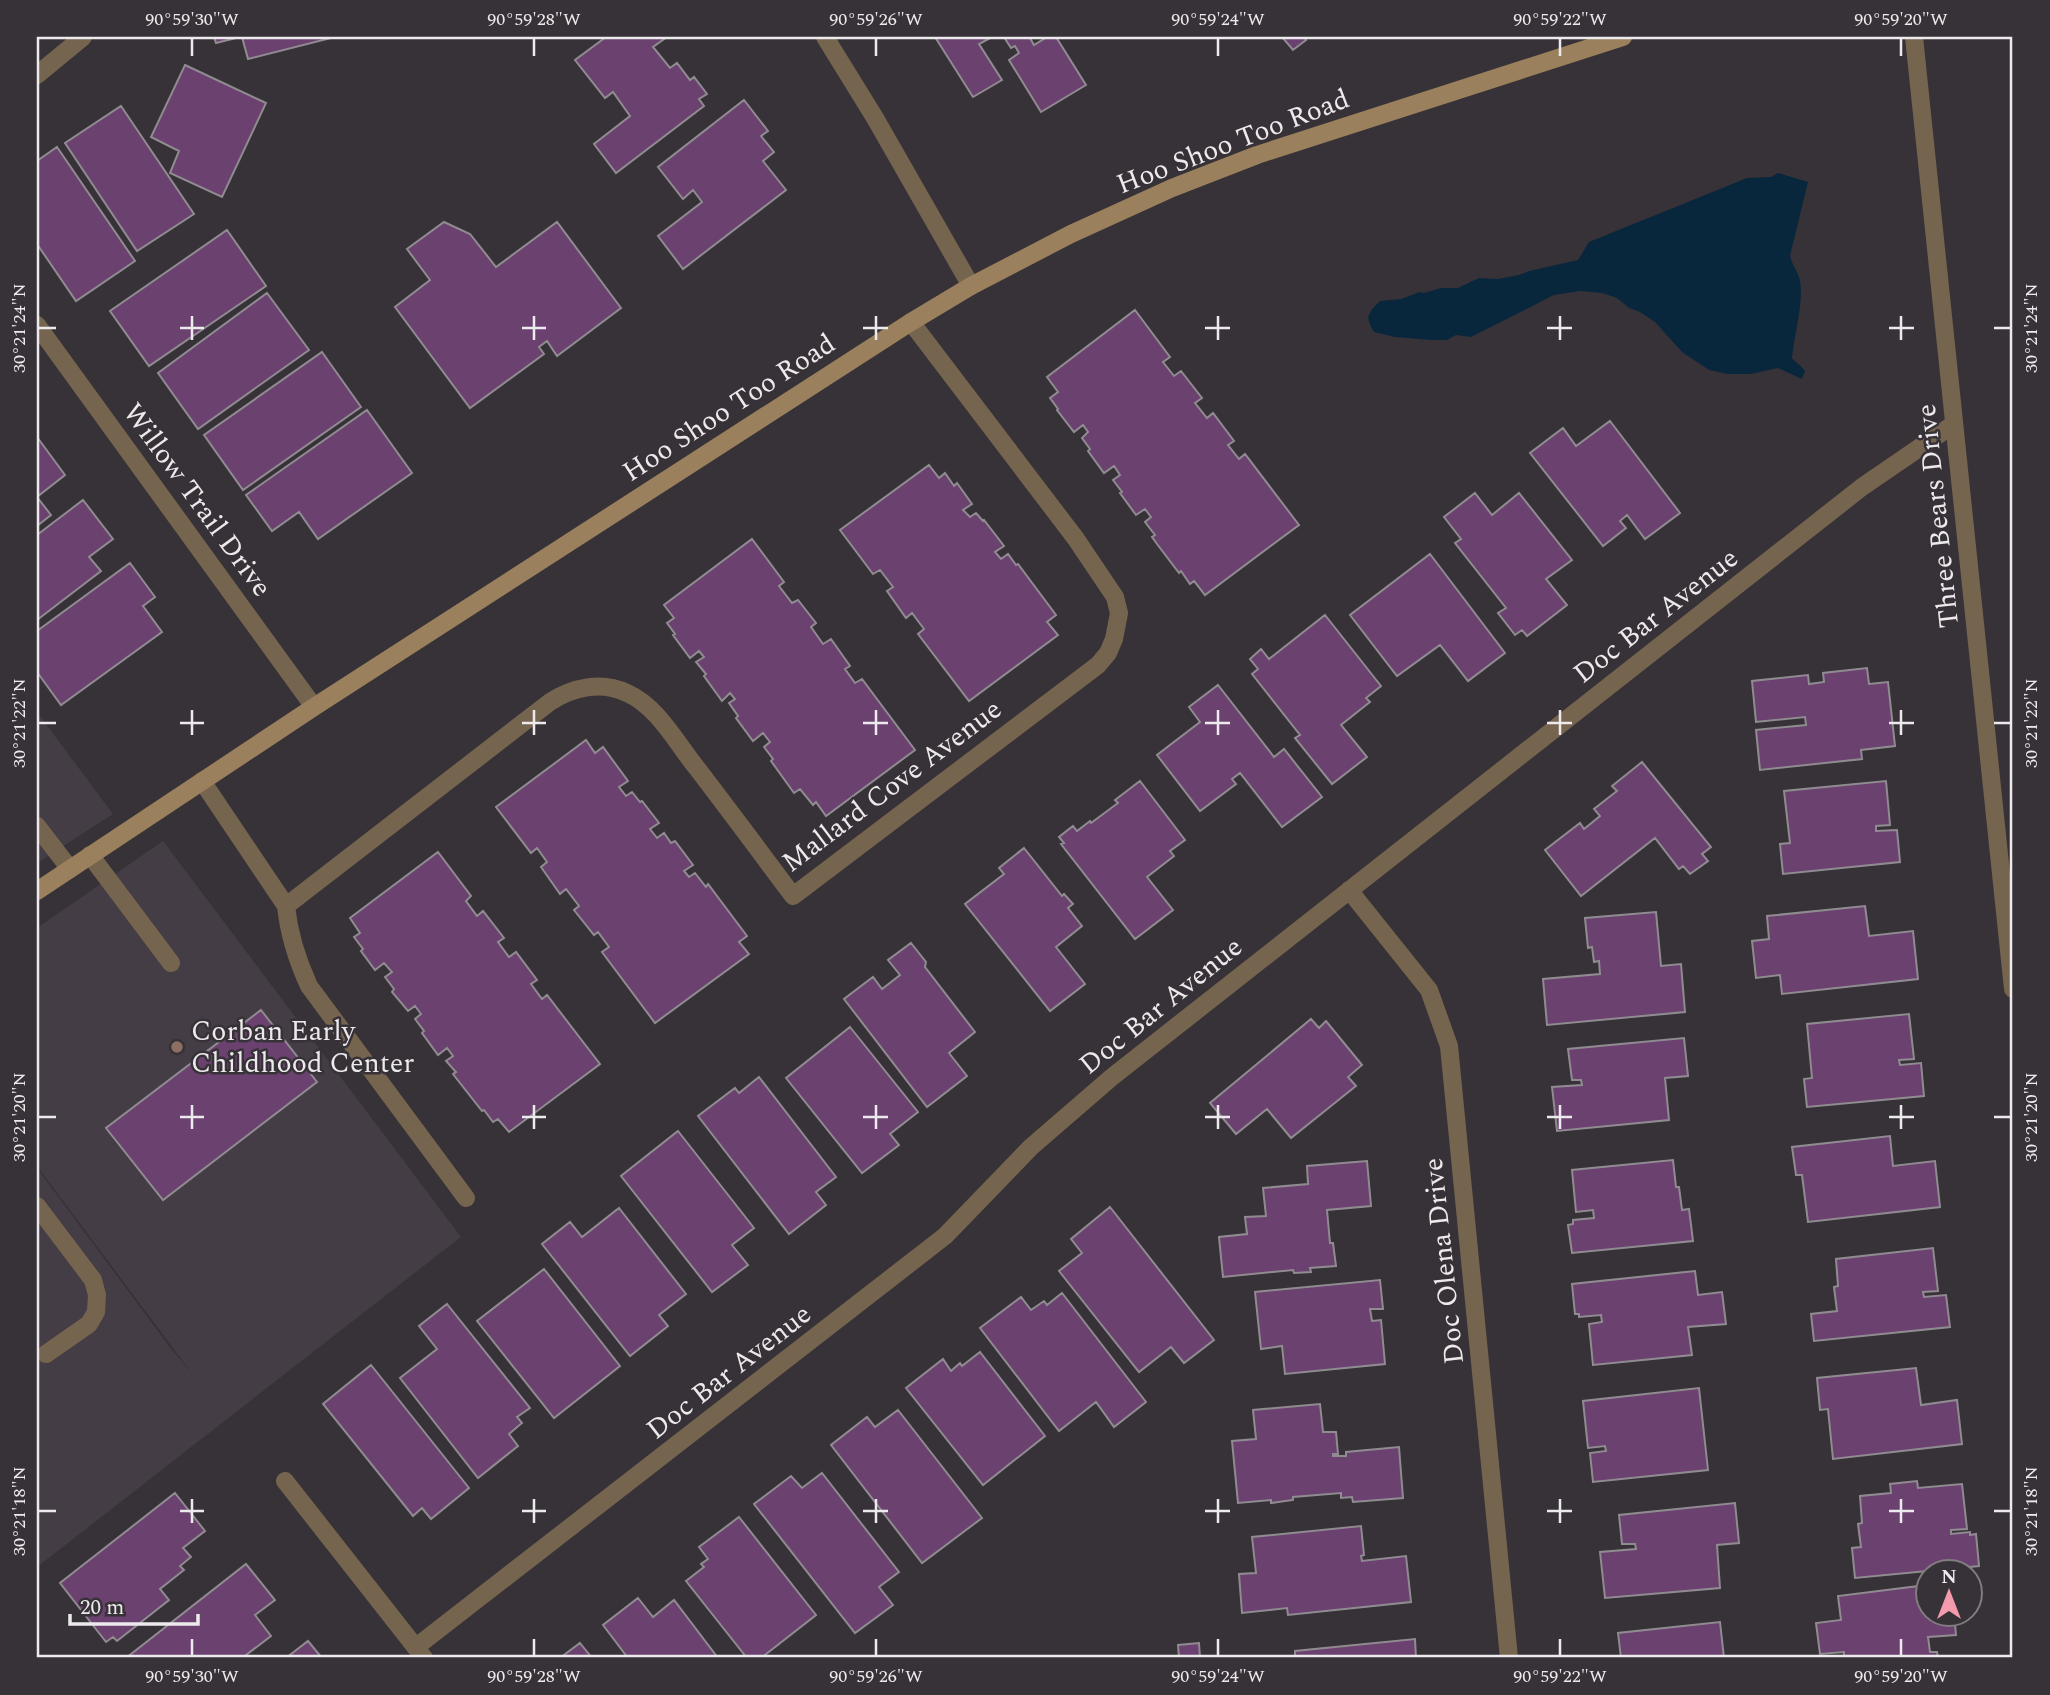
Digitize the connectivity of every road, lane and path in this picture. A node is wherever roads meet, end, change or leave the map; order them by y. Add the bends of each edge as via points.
1 (83, 37) edge
2 (825, 37) edge
3 (1623, 37) edge
4 (1914, 37) edge
5 (37, 75) edge
6 (971, 286) junction
7 (911, 322) junction
8 (37, 325) edge
9 (1954, 424) junction
10 (314, 707) junction
11 (202, 781) junction
12 (37, 826) edge
13 (90, 855) junction
14 (70, 869) junction
15 (1349, 890) junction
16 (37, 891) edge
17 (286, 906) junction
18 (171, 963) dead end
19 (2013, 989) edge
20 (466, 1198) dead end
21 (37, 1206) edge
22 (46, 1353) dead end
23 (285, 1480) dead end
24 (420, 1653) edge
25 (1509, 1658) edge

1 - 5 street
2 - 6 street
3 - 6 street, Hoo Shoo Too Road via 1257,155 1071,234
4 - 9 street, Three Bears Drive
6 - 7 street, Hoo Shoo Too Road
7 - 10 street, Hoo Shoo Too Road
7 - 17 street, Mallard Cove Avenue via 1115,597 1119,613 1114,639 1098,665 793,897 662,722 629,694 592,686 551,702
8 - 10 street, Willow Trail Drive
9 - 15 street, Doc Bar Avenue via 1862,487
9 - 19 street, Three Bears Drive
10 - 11 street, Hoo Shoo Too Road
11 - 13 street, Hoo Shoo Too Road
11 - 17 street
12 - 14 street
13 - 14 street, Hoo Shoo Too Road
13 - 18 street
14 - 16 street, Hoo Shoo Too Road
15 - 24 street, Doc Bar Avenue via 1102,1086 1031,1147 945,1236
15 - 25 street, Doc Olena Drive via 1429,990 1449,1046
17 - 20 street via 295,953 309,986
21 - 22 street via 93,1280 97,1295 96,1312 89,1324
23 - 24 street, Doc Bar Avenue

